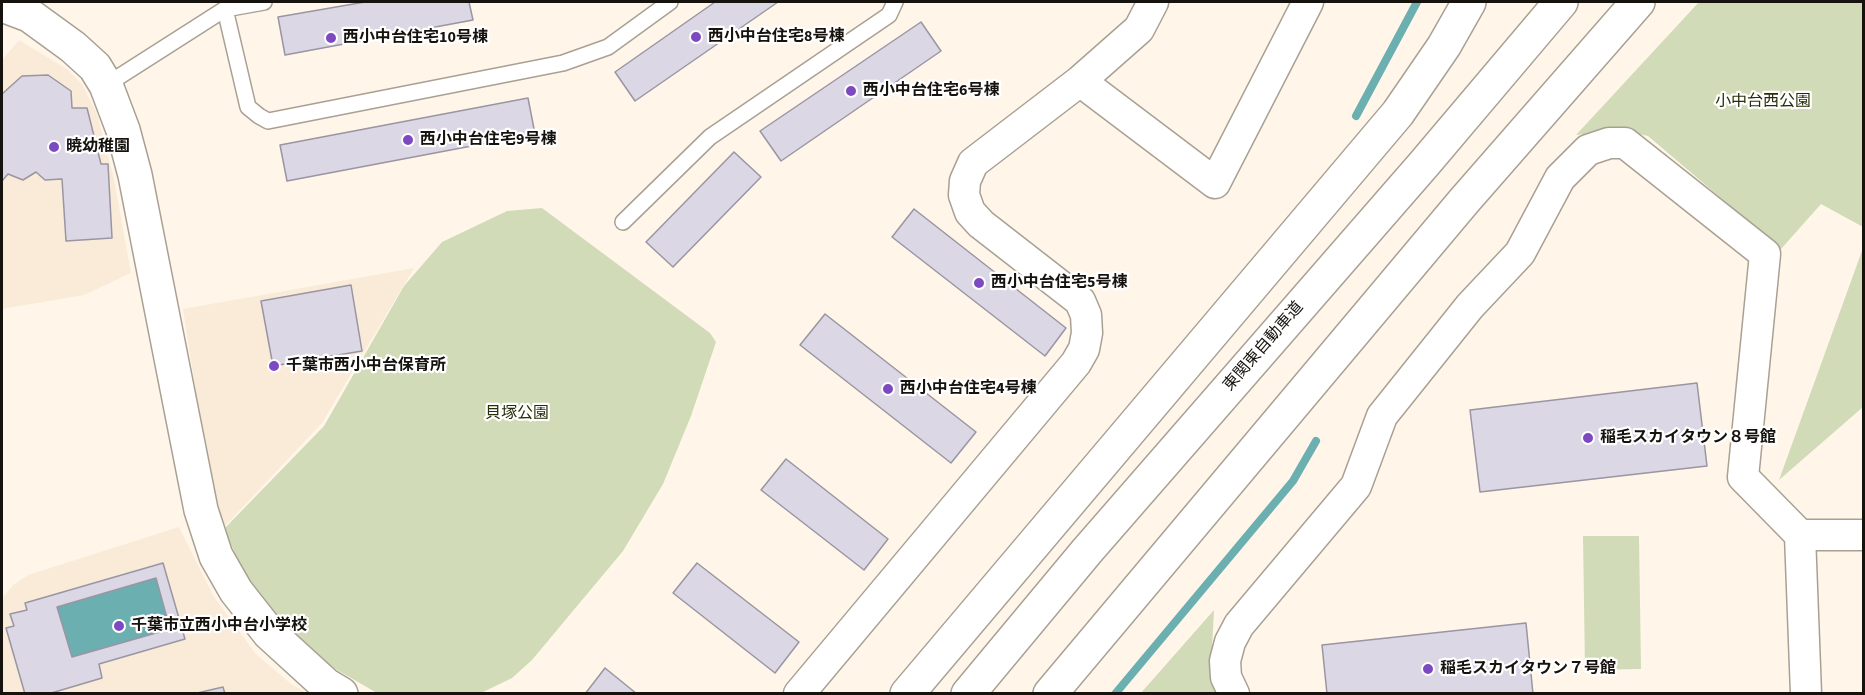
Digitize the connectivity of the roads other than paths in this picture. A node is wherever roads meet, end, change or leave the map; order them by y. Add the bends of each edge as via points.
1 (264, 2) edge
2 (670, 2) edge
3 (895, 2) edge
4 (1153, 2) edge
5 (1308, 2) edge
6 (1469, 2) edge
7 (1562, 2) edge
8 (1638, 2) edge
9 (24, 7) edge
10 (225, 9) junction
11 (1080, 81) junction
12 (106, 85) junction
13 (623, 222) dead end
14 (1800, 535) junction
15 (1863, 535) edge
16 (341, 693) edge
17 (799, 693) edge
18 (907, 693) edge
19 (968, 693) edge
20 (1050, 693) edge
21 (1234, 693) edge
22 (1806, 693) edge

1 - 10 lane
2 - 10 lane via 608,47 563,63 268,121 248,107
3 - 13 lane via 889,15 710,137
4 - 11 street via 1139,29
5 - 11 street via 1215,183
6 - 18 main road via 1398,113
7 - 19 main road, 東関東自動車道
8 - 20 main road via 1464,201
9 - 12 main road via 95,67
10 - 12 lane
11 - 17 street via 973,163 964,195 970,212 981,224 1080,300 1086,315 1084,350
12 - 16 main road via 135,175 201,510 216,556 236,591 269,633 326,685
14 - 15 street
14 - 21 street via 1743,477 1765,254 1625,143 1609,143 1588,150 1560,178 1520,253 1470,306 1382,416 1356,486 1239,625 1225,661 1226,677
14 - 22 street

